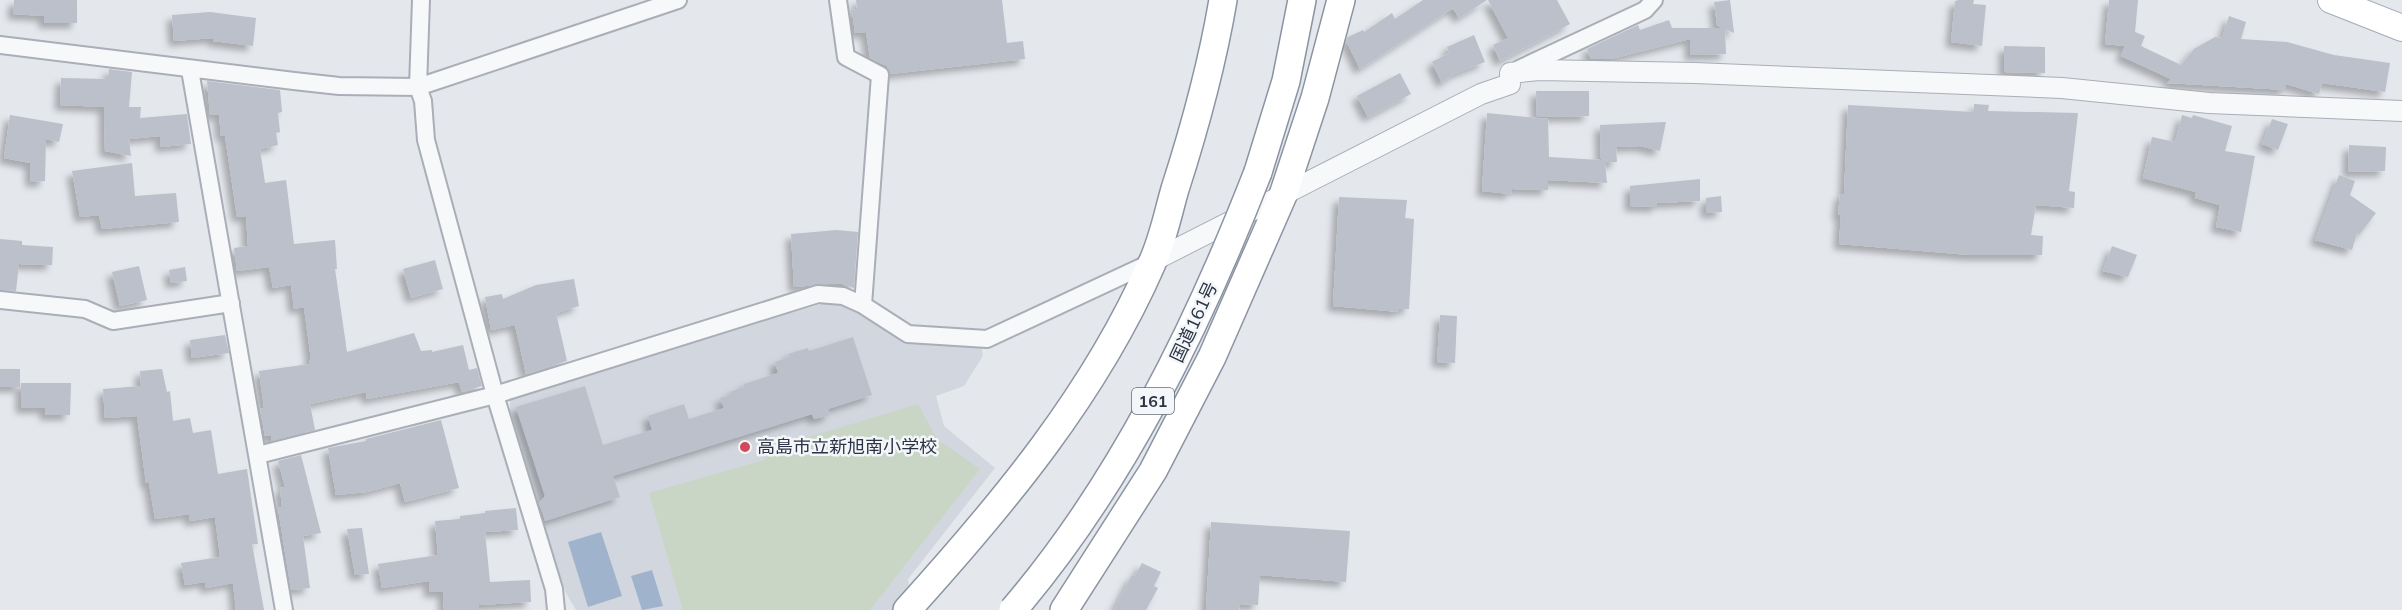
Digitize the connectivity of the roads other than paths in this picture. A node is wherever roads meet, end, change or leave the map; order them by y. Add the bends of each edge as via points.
1 (421, 0) edge
2 (678, 0) edge
3 (838, 0) edge
4 (1223, 0) edge
5 (1302, 0) edge
6 (1341, 0) edge
7 (1654, 0) edge
8 (2331, 0) edge
9 (2402, 27) edge
10 (0, 45) edge
11 (190, 70) junction
12 (1510, 73) junction
13 (418, 87) junction
14 (2402, 111) edge
15 (1283, 195) junction
16 (1153, 261) junction
17 (0, 300) edge
18 (231, 303) junction
19 (863, 305) junction
20 (495, 395) junction
21 (258, 455) junction
22 (284, 610) edge
23 (556, 610) edge
24 (907, 610) edge
25 (1013, 610) edge
26 (1064, 610) edge

1 - 13 street
2 - 13 street
3 - 19 street via 846,57 880,75
4 - 16 highway via 1201,104
5 - 25 highway, 国道161号 / 161, bridge via 1286,81 1258,172 1226,254 1164,382 1088,507
6 - 15 highway via 1315,98
7 - 12 street via 1644,10
8 - 9 main road
10 - 11 street
11 - 13 street via 339,86
11 - 18 street
12 - 14 street via 1695,73 2062,88 2209,102
12 - 15 street via 1510,84 1481,94
13 - 20 street via 436,182
15 - 16 street
15 - 26 highway via 1212,357 1153,471
16 - 19 street via 987,339 908,334
16 - 24 highway via 1123,323 1072,410 959,552
17 - 18 street via 86,309 113,321
18 - 21 street
19 - 20 street via 843,296 818,294
20 - 21 street
20 - 23 street via 554,589
21 - 22 street

